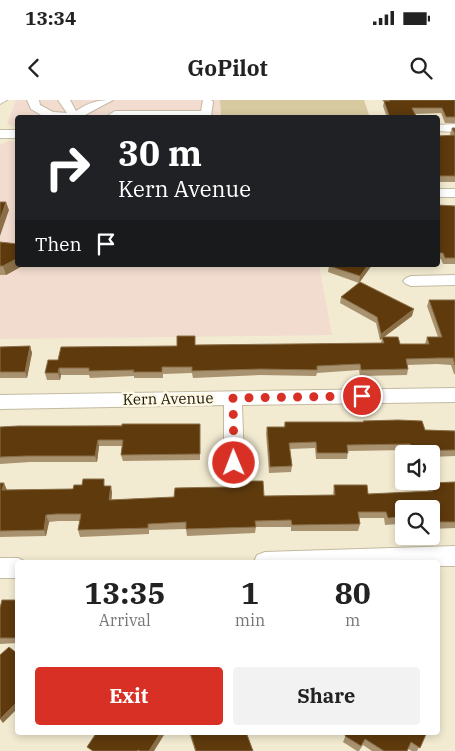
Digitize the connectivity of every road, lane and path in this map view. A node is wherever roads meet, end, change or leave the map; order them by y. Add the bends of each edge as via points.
1 (33, 100) edge
2 (64, 100) edge
3 (107, 100) edge
4 (142, 101) edge
5 (204, 101) edge
6 (50, 115) edge
7 (78, 115) edge
8 (82, 115) edge
9 (114, 115) edge
10 (160, 115) edge
11 (440, 128) edge
12 (455, 128) edge
13 (0, 134) edge
14 (15, 134) edge
15 (440, 193) edge
16 (455, 193) edge
17 (455, 280) edge
18 (411, 281) dead end
19 (455, 394) edge
20 (233, 398) junction
21 (0, 402) edge
22 (234, 463) dead end
23 (455, 556) edge
24 (407, 560) edge
25 (0, 568) edge
26 (15, 568) edge

1 - 6 street via 35,107
2 - 7 street
3 - 8 street via 90,106
4 - 9 street
5 - 10 street via 207,114
11 - 12 street
13 - 14 street
15 - 16 street
17 - 18 street
19 - 20 street, Kern Avenue
20 - 21 street, Kern Avenue
20 - 22 street
23 - 24 street
25 - 26 street

